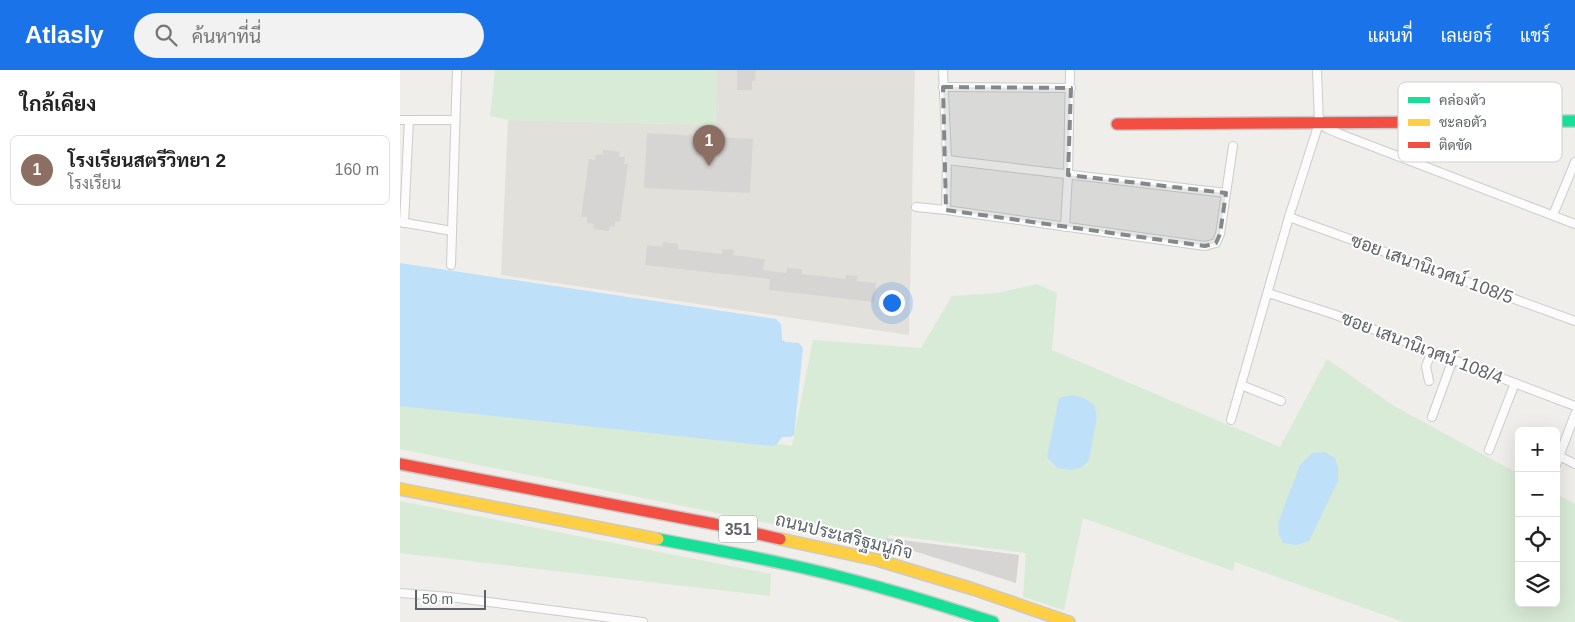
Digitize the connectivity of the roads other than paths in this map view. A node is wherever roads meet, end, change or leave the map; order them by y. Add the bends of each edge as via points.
1 (457, 70) edge
2 (943, 70) edge
3 (1070, 70) edge
4 (1317, 70) edge
5 (944, 87) junction
6 (1071, 88) junction
7 (400, 120) edge
8 (409, 120) junction
9 (455, 120) junction
10 (1562, 121) edge
11 (1575, 121) edge
12 (1398, 122) edge
13 (1318, 123) junction
14 (1117, 124) dead end
15 (1234, 146) dead end
16 (1398, 156) edge
17 (947, 160) junction
18 (1414, 162) edge
19 (1575, 162) edge
20 (1068, 175) junction
21 (1226, 193) junction
22 (916, 207) dead end
23 (946, 210) junction
24 (1553, 215) junction
25 (1289, 216) junction
26 (402, 223) edge
27 (1575, 224) edge
28 (1065, 227) junction
29 (452, 231) junction
30 (451, 265) dead end
31 (1268, 293) junction
32 (1575, 321) edge
33 (1432, 351) junction
34 (1453, 359) junction
35 (1429, 381) dead end
36 (1515, 383) junction
37 (1241, 385) junction
38 (1281, 401) dead end
39 (1575, 406) edge
40 (1575, 414) edge
41 (1432, 417) dead end
42 (1231, 420) dead end
43 (1489, 450) dead end
44 (1560, 453) edge
45 (1560, 456) edge
46 (400, 464) edge
47 (1575, 464) edge
48 (400, 489) edge
49 (400, 593) edge
50 (579, 618) edge
51 (643, 622) edge
52 (993, 622) edge
53 (1069, 622) edge

1 - 9 street
2 - 5 street
3 - 6 street
4 - 13 street
5 - 6 street
5 - 17 street
6 - 20 street
7 - 8 street
8 - 9 street
8 - 26 street
9 - 29 street
10 - 11 main road
12 - 13 main road
13 - 14 main road
13 - 16 street
13 - 25 street
15 - 21 street
17 - 20 street
17 - 23 street
18 - 24 street
19 - 24 street
20 - 21 street
20 - 28 street
21 - 28 street via 1220,234 1216,243 1205,246
22 - 23 street
23 - 28 street
24 - 27 street
25 - 31 street
25 - 32 street, ซอย เสนานิเวศน์ 108/5
26 - 29 street
29 - 30 street
31 - 33 street, ซอย เสนานิเวศน์ 108/4
31 - 37 street
33 - 34 street, ซอย เสนานิเวศน์ 108/4
33 - 35 street via 1426,366
34 - 36 street, ซอย เสนานิเวศน์ 108/4
34 - 41 street
36 - 39 street, ซอย เสนานิเวศน์ 108/4
36 - 43 street
37 - 38 street
37 - 42 street
40 - 44 street
45 - 47 street
46 - 53 main road, ถนนประเสริฐมนูกิจ / 351 via 714,524 877,560
48 - 52 main road, 351 via 838,576
49 - 50 street via 450,597
50 - 51 street

